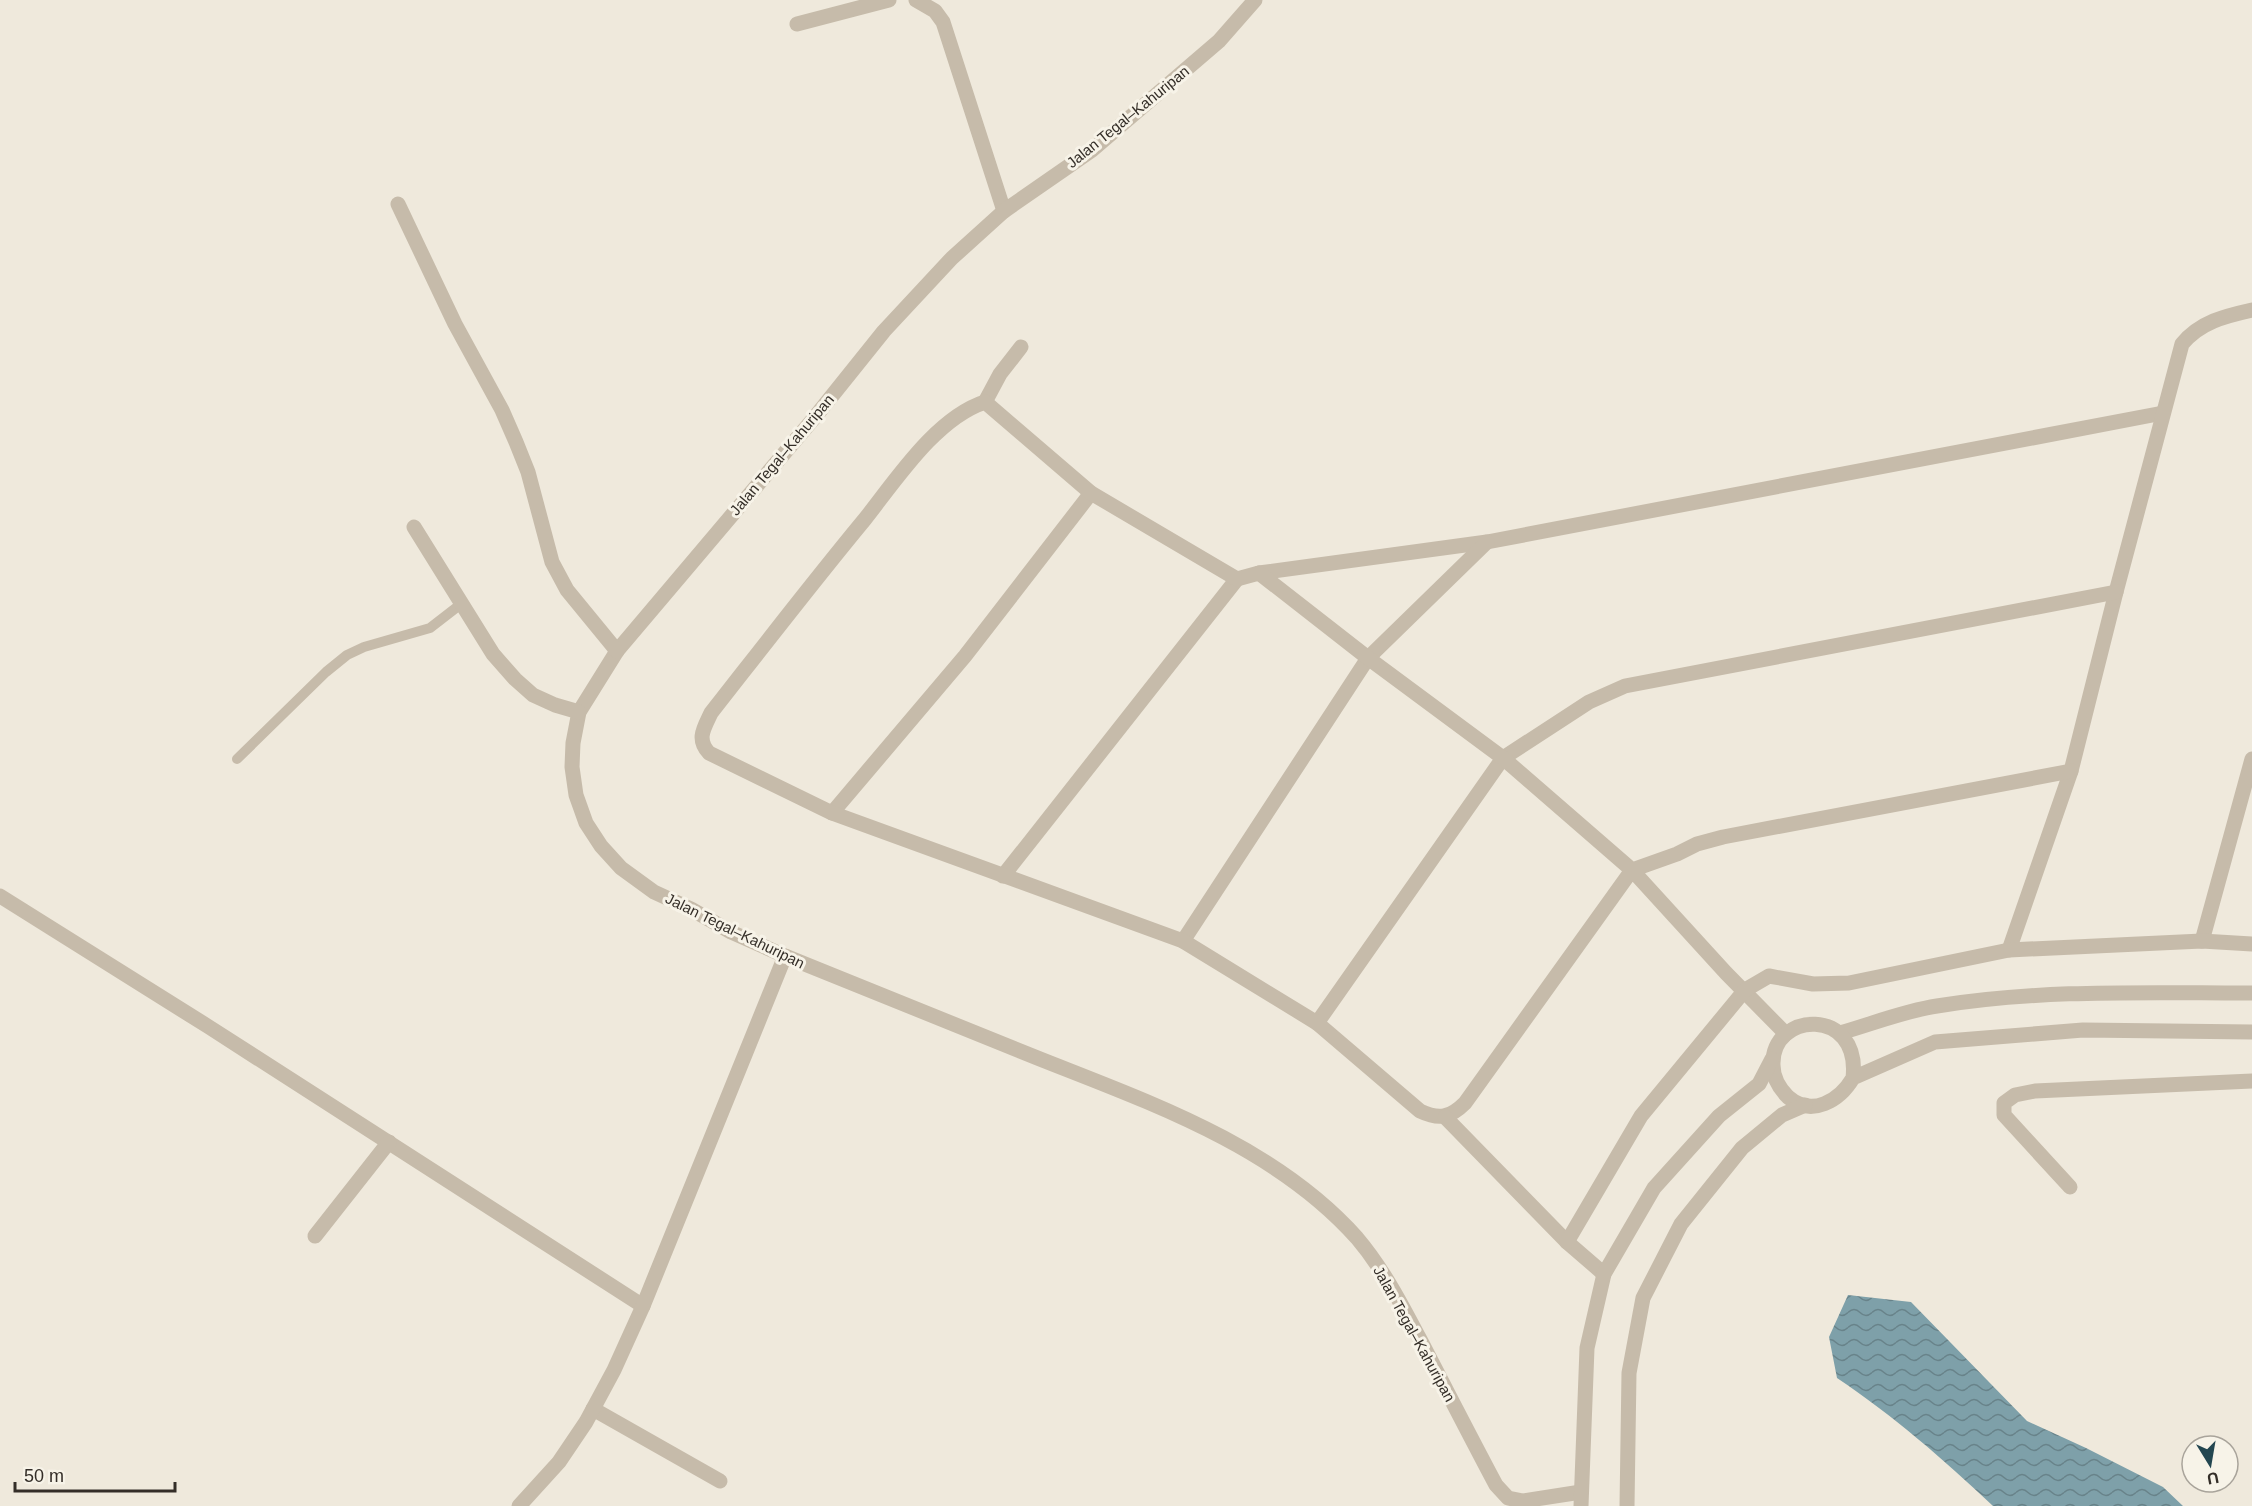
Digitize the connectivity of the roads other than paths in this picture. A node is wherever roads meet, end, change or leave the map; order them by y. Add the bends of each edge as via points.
1 (889, 0) edge
2 (916, 0) edge
3 (1252, 1) edge
4 (796, 24) dead end
5 (398, 204) dead end
6 (1004, 211) junction
7 (2252, 310) edge
8 (1021, 347) dead end
9 (985, 402) junction
10 (2163, 413) junction
11 (1091, 493) junction
12 (414, 527) dead end
13 (1487, 542) junction
14 (1259, 573) junction
15 (1237, 579) junction
16 (2116, 592) junction
17 (461, 604) junction
18 (617, 651) junction
19 (1368, 658) junction
20 (579, 712) junction
21 (1503, 758) junction
22 (237, 759) dead end
23 (2252, 759) edge
24 (2071, 771) junction
25 (832, 813) junction
26 (1632, 870) junction
27 (1003, 876) junction
28 (0, 896) edge
29 (1183, 941) junction
30 (2202, 941) junction
31 (2252, 944) edge
32 (2009, 950) junction
33 (785, 956) junction
34 (1745, 990) junction
35 (2252, 993) edge
36 (1317, 1023) junction
37 (2252, 1032) edge
38 (1840, 1033) junction
39 (1786, 1034) junction
40 (1773, 1059) junction
41 (1853, 1078) junction
42 (2252, 1081) edge
43 (1805, 1105) junction
44 (1445, 1117) junction
45 (389, 1142) junction
46 (2070, 1187) dead end
47 (315, 1236) dead end
48 (1567, 1242) junction
49 (1604, 1274) junction
50 (643, 1306) junction
51 (593, 1409) junction
52 (720, 1481) dead end
53 (1581, 1499) edge
54 (519, 1506) edge
55 (1627, 1506) edge

1 - 4 street
2 - 6 street via 935,10 943,22
3 - 6 street, Jalan Tegal–Kahuripan via 1219,41 1092,150
5 - 18 street via 516,442 552,562 567,590
6 - 18 street, Jalan Tegal–Kahuripan via 952,258 884,331
7 - 10 street via 2221,318 2191,333 2182,344
8 - 9 street
9 - 11 street
9 - 25 street via 960,413 914,458 711,713 702,732 701,741 709,753
10 - 13 street
10 - 16 street
11 - 15 street
11 - 25 street via 965,656
12 - 17 street
13 - 14 street
13 - 19 street
14 - 15 street
14 - 19 street
15 - 27 street
16 - 21 street via 1625,686 1589,702
16 - 24 street
17 - 20 street via 515,680 533,695
17 - 22 lane via 430,628 347,655
18 - 20 street, Jalan Tegal–Kahuripan
19 - 21 street
19 - 29 street
20 - 33 street, Jalan Tegal–Kahuripan via 572,767 576,795 586,823 601,846 621,868 654,892
21 - 26 street
21 - 36 street
23 - 30 street
24 - 26 street via 1723,837
24 - 32 street
25 - 27 street
26 - 34 street
26 - 44 street via 1465,1103
27 - 29 street
28 - 45 street
29 - 36 street
30 - 31 street
30 - 32 street
32 - 34 street via 1849,983 1813,984 1768,975
33 - 50 street
33 - 53 street, Jalan Tegal–Kahuripan via 1164,1108 1230,1141 1287,1178 1357,1239 1378,1267 1502,1492 1508,1498 1523,1501
34 - 39 street
34 - 48 street via 1641,1116
35 - 38 street via 2077,992 2006,996 1934,1006
36 - 44 street via 1420,1111 1432,1117
37 - 41 street via 2083,1030 1935,1042
38 - 39 street via 1813,1023
38 - 41 street via 1850,1046
39 - 40 street
40 - 43 street via 1773,1074 1780,1089 1791,1100
40 - 49 street via 1759,1084 1719,1116 1654,1188
41 - 43 street via 1834,1100
42 - 46 street via 2047,1090 2015,1095 2004,1103 2004,1115
43 - 55 street via 1782,1115 1742,1148 1681,1224 1643,1298 1629,1373
44 - 48 street
45 - 47 street
45 - 50 street
48 - 49 street
49 - 53 street via 1587,1348
50 - 51 street
51 - 52 street
51 - 54 street via 559,1462

